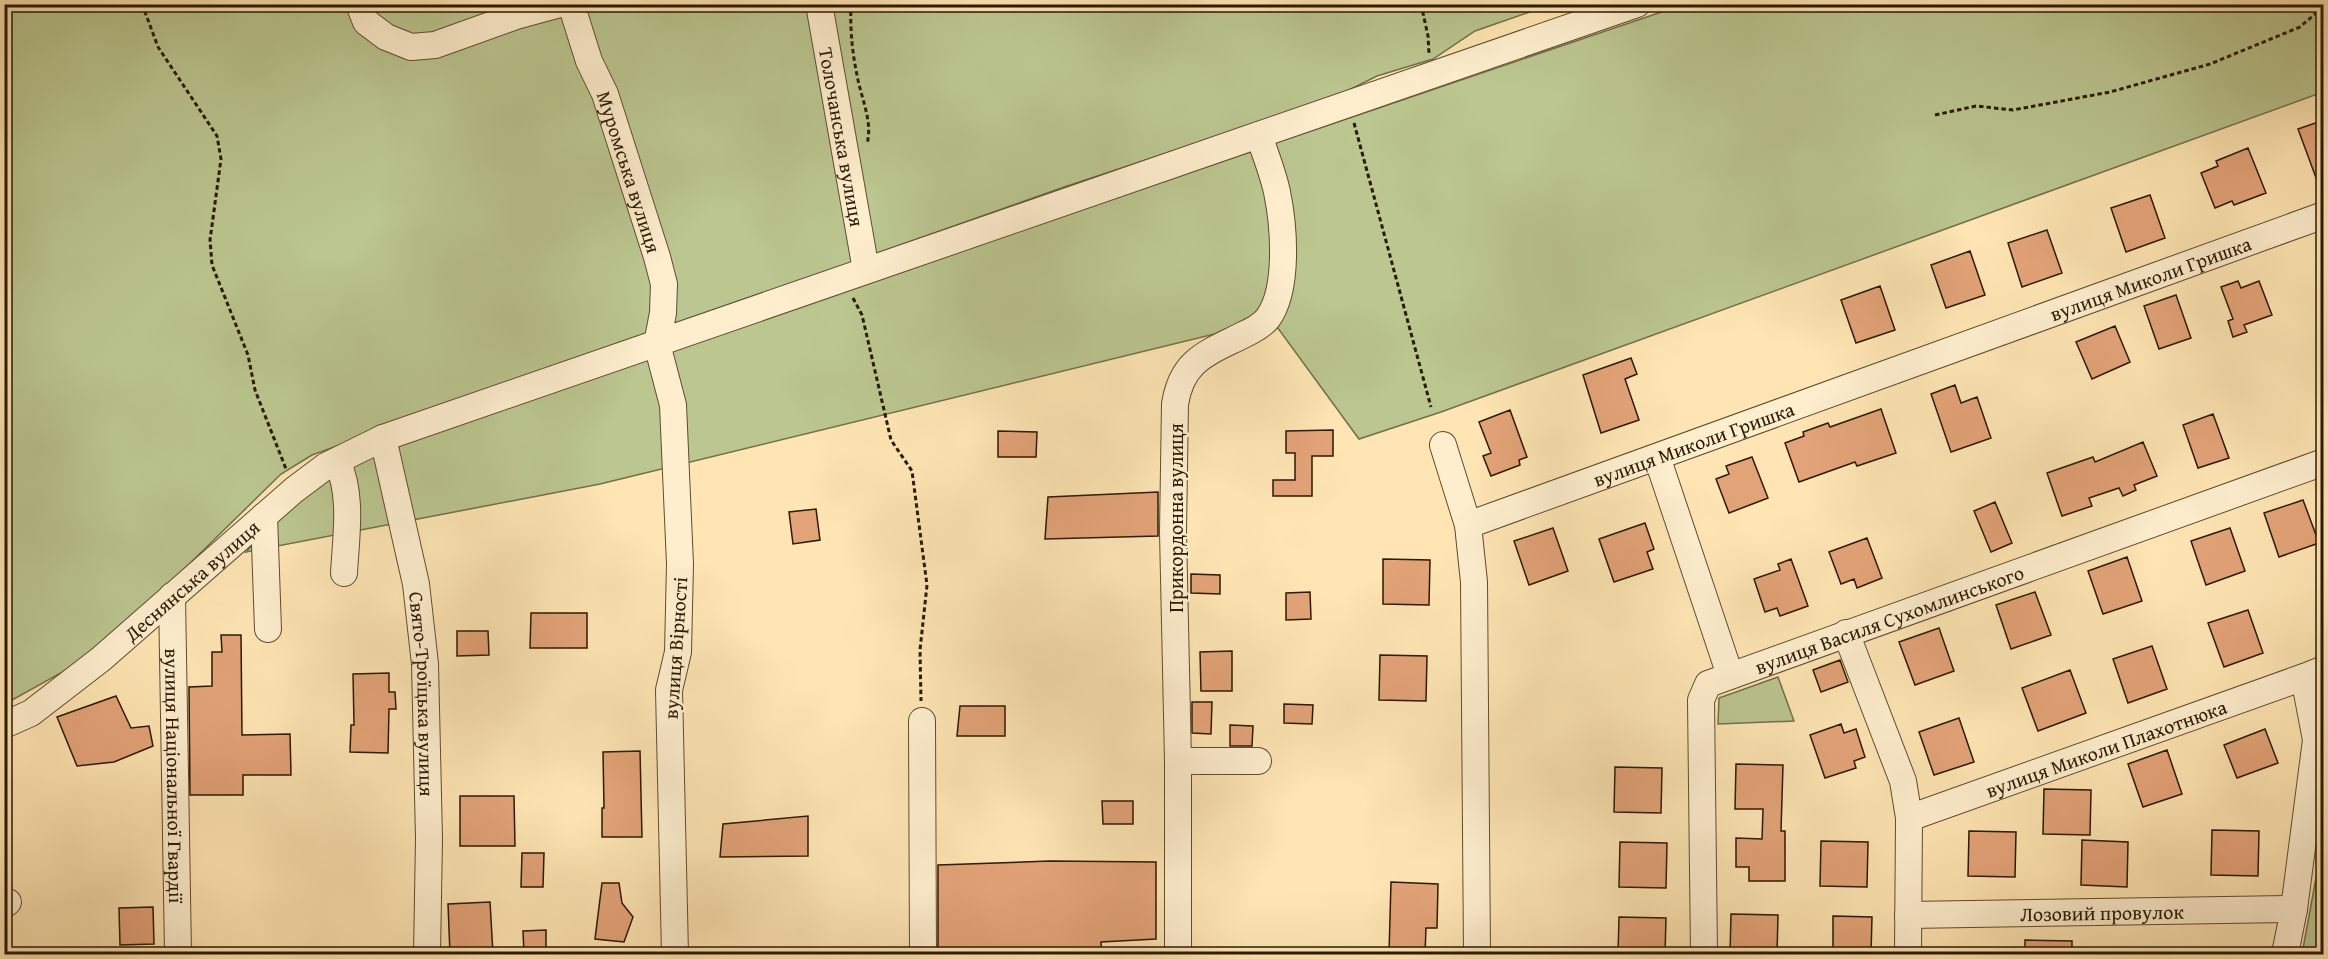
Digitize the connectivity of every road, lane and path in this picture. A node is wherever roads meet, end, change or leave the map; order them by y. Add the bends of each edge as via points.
1 (142, 4) edge
2 (359, 4) edge
3 (560, 4) edge
4 (571, 4) edge
5 (819, 4) edge
6 (1421, 4) edge
7 (1637, 4) edge
8 (2324, 6) edge
9 (1431, 76) junction
10 (1349, 104) junction
11 (1935, 115) dead end
12 (1259, 135) junction
13 (2324, 215) edge
14 (866, 270) junction
15 (842, 278) junction
16 (657, 344) junction
17 (1431, 407) dead end
18 (383, 438) junction
19 (1443, 445) dead end
20 (1657, 457) junction
21 (337, 461) junction
22 (2324, 462) edge
23 (294, 490) junction
24 (264, 516) junction
25 (1468, 525) junction
26 (344, 573) dead end
27 (172, 596) junction
28 (268, 629) dead end
29 (1846, 633) junction
30 (2314, 673) edge
31 (1730, 675) junction
32 (922, 721) joint
33 (4, 725) edge
34 (1178, 761) junction
35 (1258, 761) dead end
36 (1909, 819) junction
37 (2294, 909) junction
38 (1908, 915) junction
39 (178, 954) edge
40 (427, 954) edge
41 (675, 954) edge
42 (924, 954) edge
43 (1178, 954) edge
44 (1477, 954) edge
45 (1704, 954) edge
46 (1908, 954) edge
47 (2285, 954) edge

1 - 23 path via 158,46 217,136 221,159 210,240 212,266 248,355 255,390
2 - 3 street via 366,22 386,37 411,47 435,45
4 - 16 street, Муромська вулиця via 605,94 664,284
5 - 14 street, Толочанська вулиця
6 - 9 path
7 - 9 street, Деснянська вулиця
8 - 11 path via 2300,27 2211,64 2155,80 2013,110 1976,106
9 - 10 street, Деснянська вулиця
10 - 12 street, Деснянська вулиця
10 - 17 path
12 - 14 street, Деснянська вулиця
12 - 34 street, Прикордонна вулиця via 1277,191 1283,238 1281,286 1268,319 1202,355 1178,385 1174,404
13 - 20 street, вулиця Миколи Гришка
14 - 15 street, Деснянська вулиця
15 - 16 street, Деснянська вулиця
15 - 32 path via 862,315 891,440 912,471 927,585 920,650
16 - 18 street, Деснянська вулиця
16 - 41 street, вулиця Вірності via 673,405 680,564 678,652 669,690
18 - 21 street, Деснянська вулиця
18 - 40 street, Свято-Троїцька вулиця via 416,584 425,664
19 - 25 street
20 - 25 street, вулиця Миколи Гришка
20 - 31 street
21 - 23 street, Деснянська вулиця
21 - 26 street via 344,476 347,501
22 - 29 street, вулиця Василя Сухомлинського
23 - 24 street, Деснянська вулиця
24 - 27 street, Деснянська вулиця
24 - 28 street
25 - 44 street via 1474,582
27 - 33 street, Деснянська вулиця via 31,713
27 - 39 street, вулиця Національної Гвардії
29 - 31 street, вулиця Василя Сухомлинського
29 - 36 street via 1903,781
30 - 36 street, вулиця Миколи Плахотнюка
30 - 37 street via 2316,740
31 - 45 street, вулиця Василя Сухомлинського via 1708,684 1701,700
32 - 42 street
34 - 35 street
34 - 43 street, Прикордонна вулиця
36 - 38 street
37 - 38 street, Лозовий провулок
37 - 47 street
38 - 46 street

